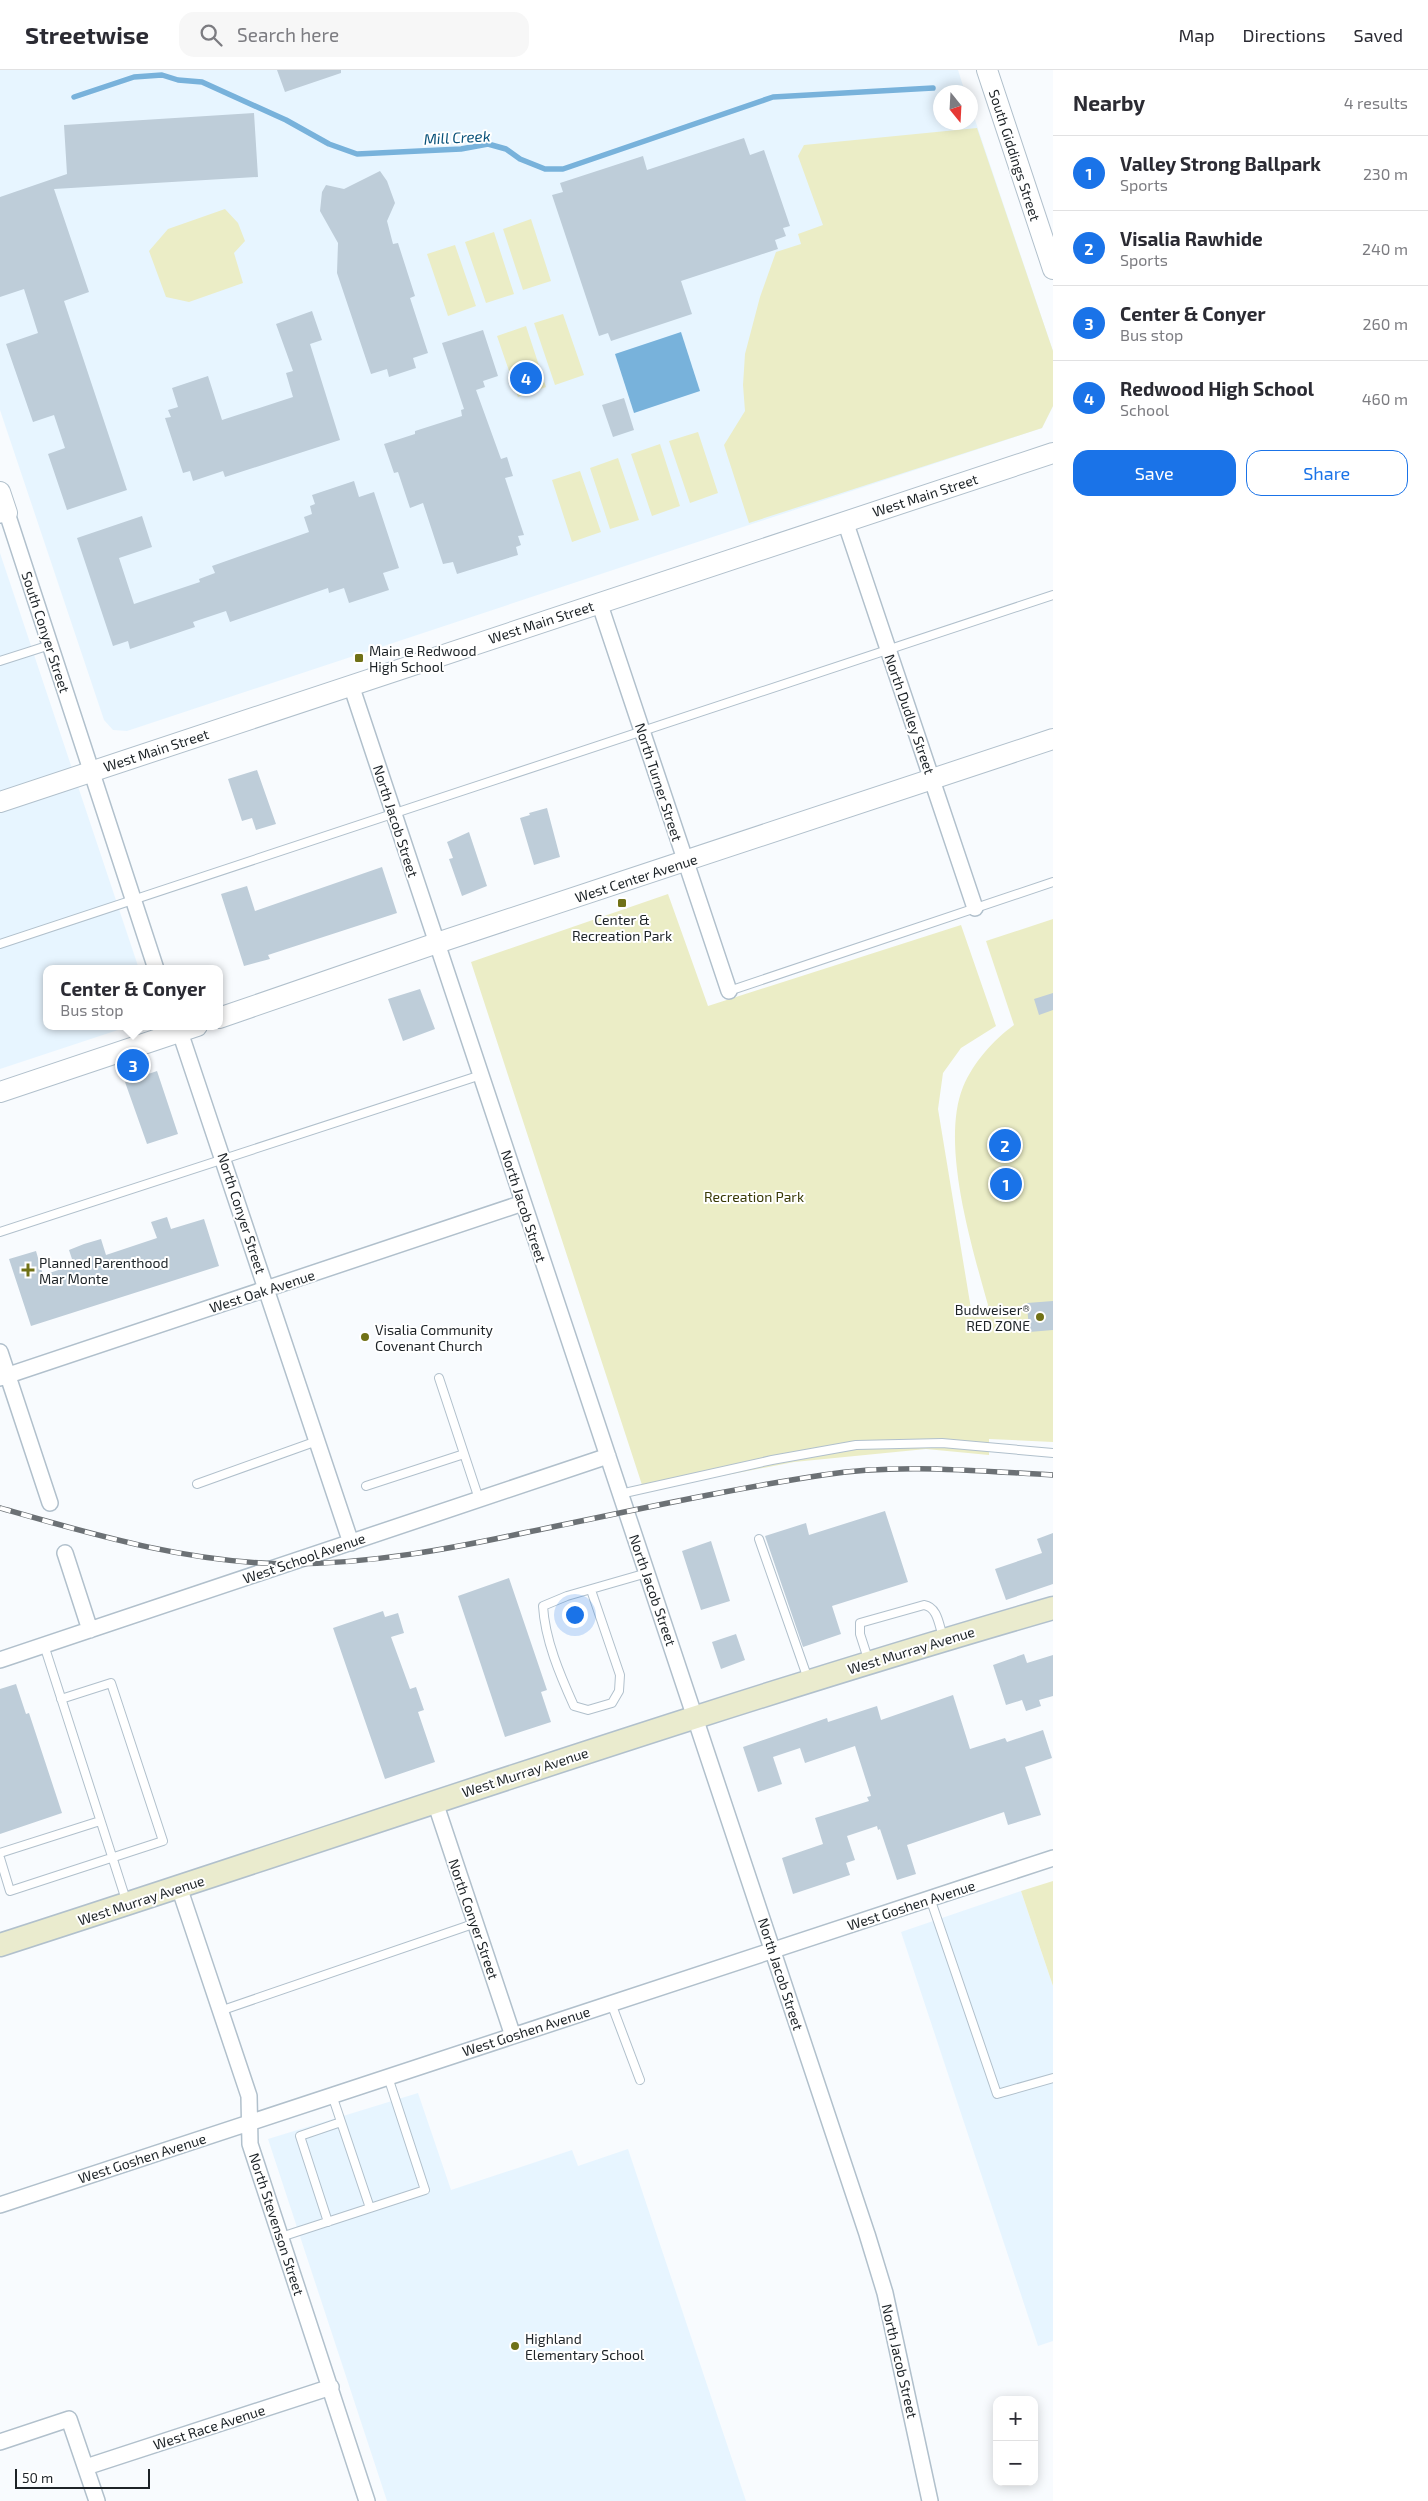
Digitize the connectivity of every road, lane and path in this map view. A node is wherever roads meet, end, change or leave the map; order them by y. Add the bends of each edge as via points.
1 (987, 70) edge
2 (1053, 269) edge
3 (1053, 453) edge
4 (0, 492) edge
5 (4, 514) edge
6 (844, 521) junction
7 (1053, 595) edge
8 (600, 602) junction
9 (50, 645) junction
10 (888, 650) junction
11 (0, 662) edge
12 (351, 685) junction
13 (642, 732) junction
14 (1053, 739) edge
15 (92, 771) junction
16 (932, 780) junction
17 (0, 802) edge
18 (394, 815) junction
19 (686, 862) junction
20 (1053, 882) edge
21 (134, 900) junction
22 (975, 908) junction
23 (437, 943) junction
24 (0, 944) edge
25 (155, 965) edge
26 (729, 991) joint
27 (223, 1017) edge
28 (179, 1030) edge
29 (186, 1030) edge
30 (481, 1075) junction
31 (0, 1092) edge
32 (224, 1160) junction
33 (523, 1203) junction
34 (0, 1232) edge
35 (267, 1290) junction
36 (0, 1352) edge
37 (4, 1376) edge
38 (439, 1378) dead end
39 (317, 1441) junction
40 (1053, 1453) edge
41 (464, 1454) junction
42 (608, 1456) junction
43 (197, 1484) dead end
44 (366, 1486) dead end
45 (620, 1494) junction
46 (479, 1499) junction
47 (50, 1503) dead end
48 (759, 1540) dead end
49 (351, 1543) junction
50 (65, 1553) dead end
51 (647, 1573) junction
52 (591, 1590) junction
53 (1053, 1608) edge
54 (90, 1630) junction
55 (944, 1639) junction
56 (44, 1645) junction
57 (0, 1660) edge
58 (869, 1662) junction
59 (808, 1681) junction
60 (61, 1699) junction
61 (695, 1716) junction
62 (435, 1802) junction
63 (100, 1821) junction
64 (0, 1853) edge
65 (112, 1857) junction
66 (0, 1858) edge
67 (1053, 1858) edge
68 (179, 1887) junction
69 (930, 1898) junction
70 (127, 1904) junction
71 (476, 1923) junction
72 (0, 1946) edge
73 (774, 1950) junction
74 (611, 2004) junction
75 (220, 2010) junction
76 (513, 2036) junction
77 (388, 2077) junction
78 (1053, 2078) edge
79 (640, 2080) dead end
80 (332, 2095) junction
81 (342, 2122) junction
82 (249, 2123) junction
83 (0, 2204) edge
84 (370, 2208) junction
85 (328, 2222) junction
86 (281, 2237) junction
87 (331, 2387) junction
88 (0, 2442) edge
89 (86, 2467) junction
90 (97, 2501) edge
91 (367, 2501) edge
92 (930, 2501) edge

1 - 2 street, South Giddings Street
3 - 6 street, West Main Street
4 - 5 street, South Conyer Street
5 - 9 street, South Conyer Street
6 - 8 street, West Main Street
6 - 10 street, North Dudley Street
7 - 10 lane
8 - 12 street, West Main Street
8 - 13 street, North Turner Street
9 - 11 lane
9 - 15 street, South Conyer Street
10 - 13 lane
10 - 16 street, North Dudley Street
12 - 15 street, West Main Street
12 - 18 street, North Jacob Street
13 - 18 lane
13 - 19 street, North Turner Street
14 - 16 street, West Center Avenue
15 - 17 street, West Main Street
15 - 21 street
16 - 19 street, West Center Avenue
16 - 22 street, North Dudley Street
18 - 21 lane
18 - 23 street, North Jacob Street
19 - 23 street, West Center Avenue
19 - 26 street, North Turner Street
20 - 22 lane
21 - 24 lane
21 - 25 street
22 - 26 lane
23 - 27 street, West Center Avenue
23 - 30 street, North Jacob Street
28 - 31 street
29 - 32 street, North Conyer Street
30 - 32 lane
30 - 33 street, North Jacob Street
32 - 34 lane
32 - 35 street, North Conyer Street
33 - 35 street, West Oak Avenue
33 - 42 street, North Jacob Street
35 - 37 street, West Oak Avenue
35 - 39 street, North Conyer Street
36 - 37 street
37 - 47 street
38 - 41 lane
39 - 43 lane
39 - 49 street, North Conyer Street
40 - 45 lane via 942,1443 856,1445
41 - 44 lane
41 - 46 lane
42 - 45 street, North Jacob Street
42 - 46 street, West School Avenue
45 - 51 street, North Jacob Street
46 - 49 street, West School Avenue
48 - 59 lane
49 - 54 street, West School Avenue
50 - 54 street
51 - 52 lane
51 - 61 street, North Jacob Street
52 - 52 lane via 543,1606 544,1624 574,1706 588,1710 612,1703 619,1691 620,1675
53 - 55 main road, West Murray Avenue
54 - 56 street, West School Avenue
55 - 58 main road, West Murray Avenue
55 - 58 lane via 934,1609 930,1606 860,1623
56 - 57 street, West School Avenue
56 - 60 lane
58 - 59 main road, West Murray Avenue
59 - 61 main road, West Murray Avenue
60 - 63 lane
60 - 65 lane via 111,1683 163,1841
61 - 62 main road, West Murray Avenue
61 - 73 street, North Jacob Street
62 - 68 main road, West Murray Avenue
62 - 71 street, North Conyer Street
63 - 64 lane
63 - 65 lane
65 - 66 lane via 10,1891
65 - 70 lane
67 - 69 street, West Goshen Avenue
68 - 70 main road, West Murray Avenue
68 - 75 street, North Stevenson Street
69 - 73 street, West Goshen Avenue
69 - 78 lane via 997,2094
70 - 72 main road, West Murray Avenue
71 - 75 lane
71 - 76 street, North Conyer Street
73 - 74 street, West Goshen Avenue
73 - 92 street, North Jacob Street via 885,2293
74 - 76 street, West Goshen Avenue
74 - 79 lane
75 - 82 street, North Stevenson Street via 249,2096
76 - 77 street, West Goshen Avenue
77 - 80 street, West Goshen Avenue
77 - 84 lane via 425,2190
80 - 81 lane
80 - 82 street, West Goshen Avenue
81 - 84 lane
81 - 85 lane via 300,2136
82 - 83 street, West Goshen Avenue
82 - 86 street, North Stevenson Street via 250,2144
84 - 85 lane
85 - 86 lane
86 - 87 street, North Stevenson Street
87 - 89 street, West Race Avenue
87 - 91 street, North Stevenson Street
88 - 89 street via 69,2419
89 - 90 street

